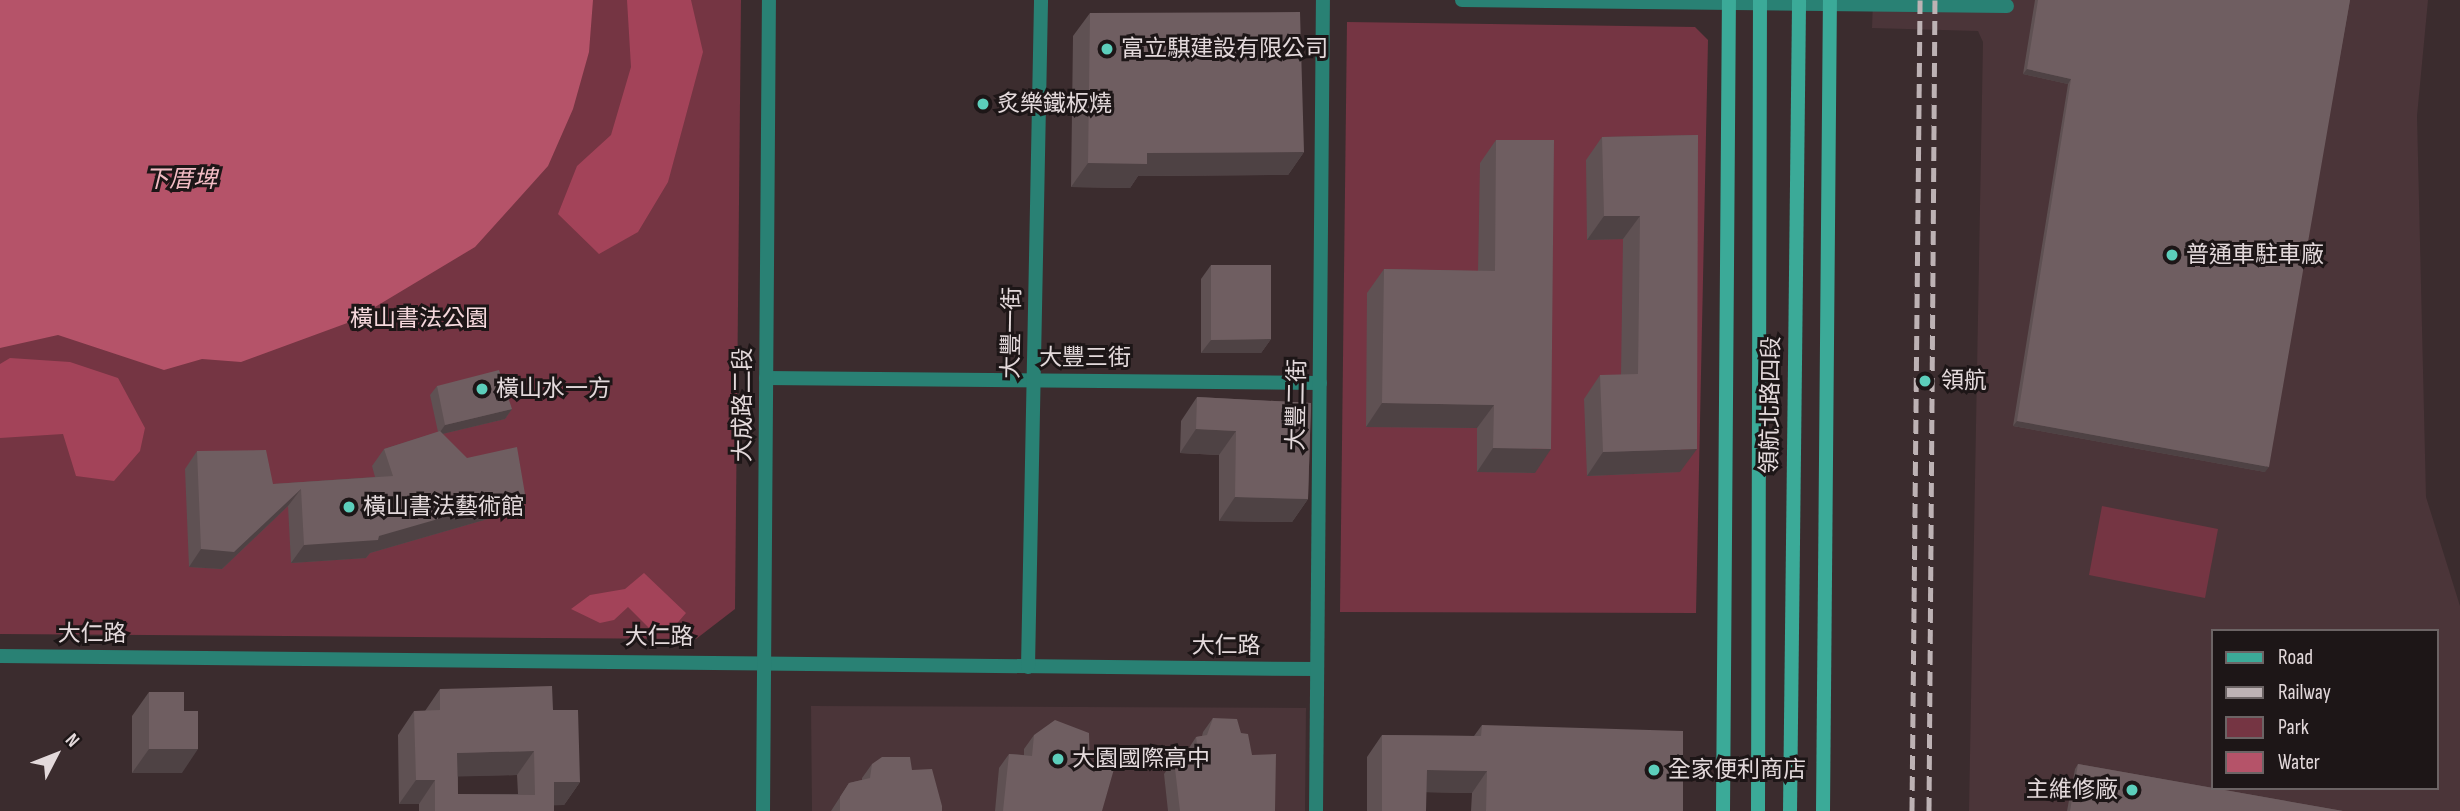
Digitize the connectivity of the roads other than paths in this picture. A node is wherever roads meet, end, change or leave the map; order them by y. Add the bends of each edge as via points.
1 (769, 0) edge
2 (1041, 0) edge
3 (1323, 0) edge
4 (1462, 0) edge
5 (1729, 1) edge
6 (1760, 1) edge
7 (1799, 1) edge
8 (1830, 1) edge
9 (2007, 6) dead end
10 (766, 378) junction
11 (1033, 380) junction
12 (1320, 383) junction
13 (0, 656) edge
14 (764, 663) junction
15 (1028, 667) junction
16 (1317, 669) junction
17 (763, 811) edge
18 (1316, 811) edge
19 (1723, 811) edge
20 (1758, 811) edge
21 (1790, 811) edge
22 (1823, 811) edge

1 - 10 street, 大成路二段
2 - 11 street, 大豐一街
3 - 12 street, 大豐二街
4 - 5 street
5 - 6 street
5 - 19 main road, 領航北路四段
6 - 7 street
6 - 20 main road, 領航北路四段
7 - 8 street
7 - 21 main road, 領航北路四段
8 - 9 street
8 - 22 main road
10 - 11 street, 大豐三街
10 - 14 street, 大成路二段
11 - 12 street, 大豐三街
11 - 15 street, 大豐一街
12 - 16 street, 大豐二街
13 - 14 street, 大仁路
14 - 15 street, 大仁路
14 - 17 street, 大成路二段
15 - 16 street, 大仁路
16 - 18 street, 大豐二街

